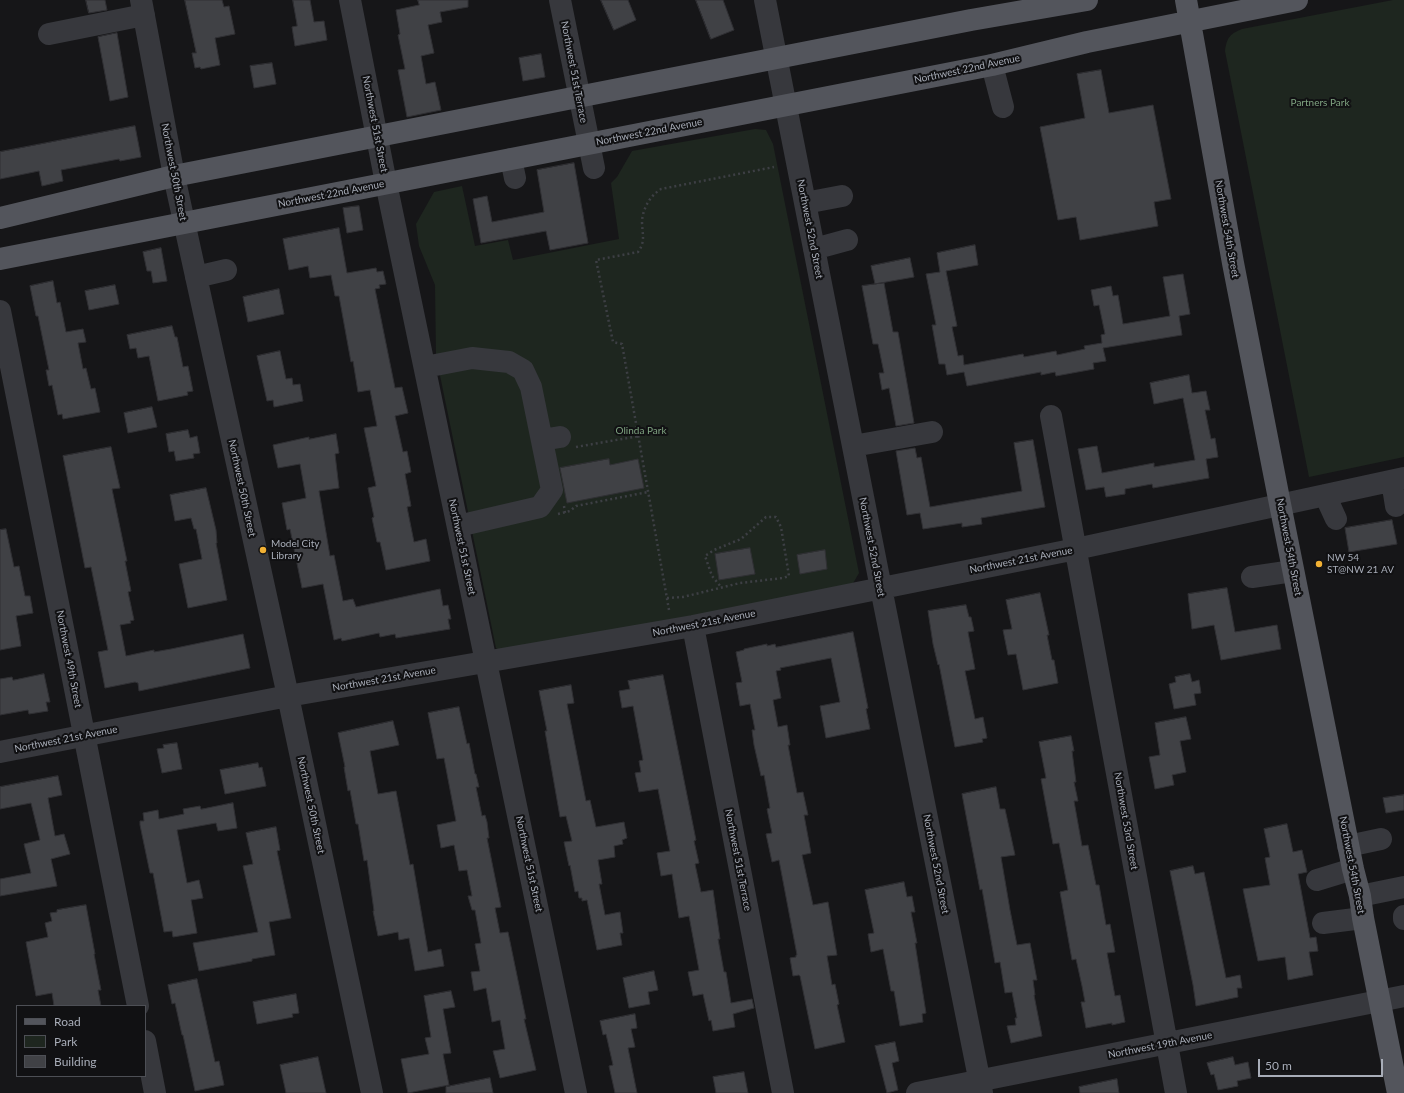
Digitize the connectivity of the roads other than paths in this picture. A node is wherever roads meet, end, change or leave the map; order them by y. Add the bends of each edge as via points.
1 (350, 0) edge
2 (560, 0) edge
3 (765, 0) edge
4 (1087, 0) edge
5 (1186, 0) edge
6 (1298, 0) edge
7 (143, 7) edge
8 (1190, 21) junction
9 (49, 34) dead end
10 (776, 58) junction
11 (992, 65) junction
12 (579, 96) junction
13 (786, 105) junction
14 (1004, 107) dead end
15 (377, 136) junction
16 (589, 144) junction
17 (594, 168) dead end
18 (174, 176) junction
19 (386, 183) junction
20 (842, 196) dead end
21 (805, 203) junction
22 (0, 218) edge
23 (184, 223) junction
24 (847, 240) dead end
25 (814, 249) junction
26 (0, 258) edge
27 (226, 270) dead end
28 (196, 277) junction
29 (0, 311) edge
30 (425, 367) junction
31 (1051, 416) dead end
32 (932, 432) dead end
33 (853, 446) junction
34 (1398, 480) edge
35 (1325, 495) junction
36 (1280, 504) junction
37 (1396, 506) dead end
38 (1336, 519) dead end
39 (458, 526) junction
40 (1076, 549) junction
41 (1293, 571) junction
42 (1252, 577) dead end
43 (880, 588) junction
44 (683, 628) junction
45 (487, 662) junction
46 (288, 696) junction
47 (85, 735) junction
48 (0, 752) edge
49 (1381, 839) dead end
50 (1348, 846) junction
51 (1353, 869) junction
52 (1317, 880) dead end
53 (1404, 888) edge
54 (1360, 896) junction
55 (1363, 918) junction
56 (1323, 923) dead end
57 (1404, 996) edge
58 (1380, 1001) junction
59 (138, 1005) edge
60 (1167, 1043) junction
61 (146, 1045) edge
62 (980, 1087) edge
63 (155, 1093) edge
64 (372, 1093) edge
65 (576, 1093) edge
66 (783, 1093) edge
67 (917, 1093) edge
68 (1176, 1093) edge
69 (1398, 1093) edge

1 - 15 street, Northwest 51st Street
2 - 12 street, Northwest 51st Terrace
3 - 10 street, Northwest 52nd Street
4 - 10 main road
5 - 8 main road, Northwest 54th Street
6 - 8 main road, Northwest 22nd Avenue
7 - 9 street
7 - 18 street, Northwest 50th Street
8 - 11 main road, Northwest 22nd Avenue
8 - 36 main road, Northwest 54th Street
10 - 12 main road
10 - 13 street, Northwest 52nd Street
11 - 13 main road, Northwest 22nd Avenue
11 - 14 street
12 - 15 main road
12 - 16 street, Northwest 51st Terrace
13 - 16 main road, Northwest 22nd Avenue
13 - 21 street, Northwest 52nd Street
15 - 18 main road
15 - 19 street, Northwest 51st Street
16 - 17 street, Northwest 51st Terrace
16 - 19 main road, Northwest 22nd Avenue via 513,169
18 - 22 main road
18 - 23 street, Northwest 50th Street
19 - 23 main road, Northwest 22nd Avenue
19 - 30 street, Northwest 51st Street
20 - 21 street
21 - 25 street, Northwest 52nd Street
23 - 26 main road, Northwest 22nd Avenue
23 - 28 street, Northwest 50th Street
24 - 25 street
25 - 33 street, Northwest 52nd Street
27 - 28 street
28 - 46 street, Northwest 50th Street
29 - 47 street, Northwest 49th Street
30 - 39 street, Northwest 51st Street
30 - 39 street via 472,358 509,362 523,370 539,385 557,442 552,490 540,507
31 - 40 street, Northwest 53rd Street
32 - 33 street
33 - 43 street, Northwest 52nd Street
34 - 35 street, Northwest 21st Avenue
34 - 37 street
35 - 36 street, Northwest 21st Avenue
35 - 38 street
36 - 40 street, Northwest 21st Avenue
36 - 41 main road, Northwest 54th Street
39 - 45 street, Northwest 51st Street
40 - 43 street, Northwest 21st Avenue
40 - 60 street, Northwest 53rd Street
41 - 42 street
41 - 50 main road, Northwest 54th Street
43 - 44 street, Northwest 21st Avenue
43 - 62 street, Northwest 52nd Street
44 - 45 street, Northwest 21st Avenue
44 - 66 street, Northwest 51st Terrace
45 - 46 street, Northwest 21st Avenue
45 - 65 street, Northwest 51st Street
46 - 47 street, Northwest 21st Avenue
46 - 64 street, Northwest 50th Street
47 - 48 street, Northwest 21st Avenue
47 - 59 street, Northwest 49th Street
49 - 50 street
50 - 51 main road, Northwest 54th Street
51 - 52 street
51 - 54 main road, Northwest 54th Street
53 - 54 street
54 - 55 main road, Northwest 54th Street
55 - 56 street
55 - 58 main road, Northwest 54th Street
57 - 58 street, Northwest 19th Avenue
58 - 60 street, Northwest 19th Avenue
58 - 69 main road, Northwest 54th Street
60 - 62 street, Northwest 19th Avenue
60 - 68 street, Northwest 53rd Street
61 - 63 street
62 - 67 street, Northwest 19th Avenue

